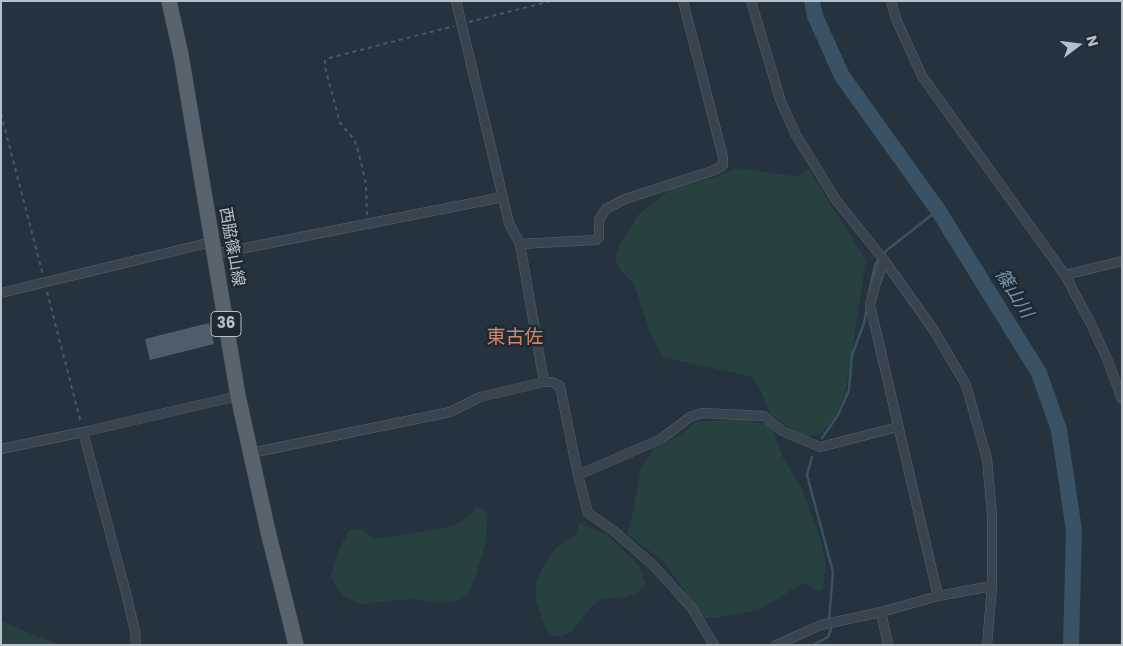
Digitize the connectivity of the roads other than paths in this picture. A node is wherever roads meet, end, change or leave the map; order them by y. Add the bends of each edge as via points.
1 (169, 1) edge
2 (456, 1) edge
3 (683, 1) edge
4 (751, 1) edge
5 (891, 1) edge
6 (503, 197) junction
7 (520, 244) junction
8 (213, 248) junction
9 (884, 260) junction
10 (1122, 261) edge
11 (1065, 275) junction
12 (1, 293) edge
13 (544, 382) junction
14 (238, 396) junction
15 (1122, 399) edge
16 (898, 427) junction
17 (83, 432) junction
18 (1, 449) edge
19 (250, 453) junction
20 (578, 476) junction
21 (992, 586) junction
22 (938, 596) junction
23 (880, 612) junction
24 (136, 645) edge
25 (296, 645) edge
26 (714, 645) edge
27 (776, 645) edge
28 (888, 645) edge
29 (987, 645) edge

1 - 8 main road, 西脇篠山線 / 36
2 - 6 street
3 - 7 street via 723,165 625,199 606,209 599,220 599,238 596,240
4 - 9 street via 781,102 796,135 836,200
5 - 11 street via 922,76
6 - 7 street
6 - 8 street
7 - 13 street
8 - 12 street
8 - 14 main road, 西脇篠山線 / 36
9 - 16 street via 870,305
9 - 21 street via 935,332 966,385 986,459 992,515
10 - 11 street
11 - 15 street via 1091,324
13 - 19 street via 480,397 450,412
13 - 20 street via 560,386
14 - 17 street
14 - 19 main road, 西脇篠山線 / 36
16 - 20 street via 820,447 782,431 764,416 702,413 690,417 661,440
16 - 22 street
17 - 18 street
17 - 24 street via 126,594
19 - 25 main road, 西脇篠山線 / 36
20 - 26 street via 588,512 654,566 691,607
21 - 22 street
21 - 29 street
22 - 23 street
23 - 27 street via 821,625
23 - 28 street

